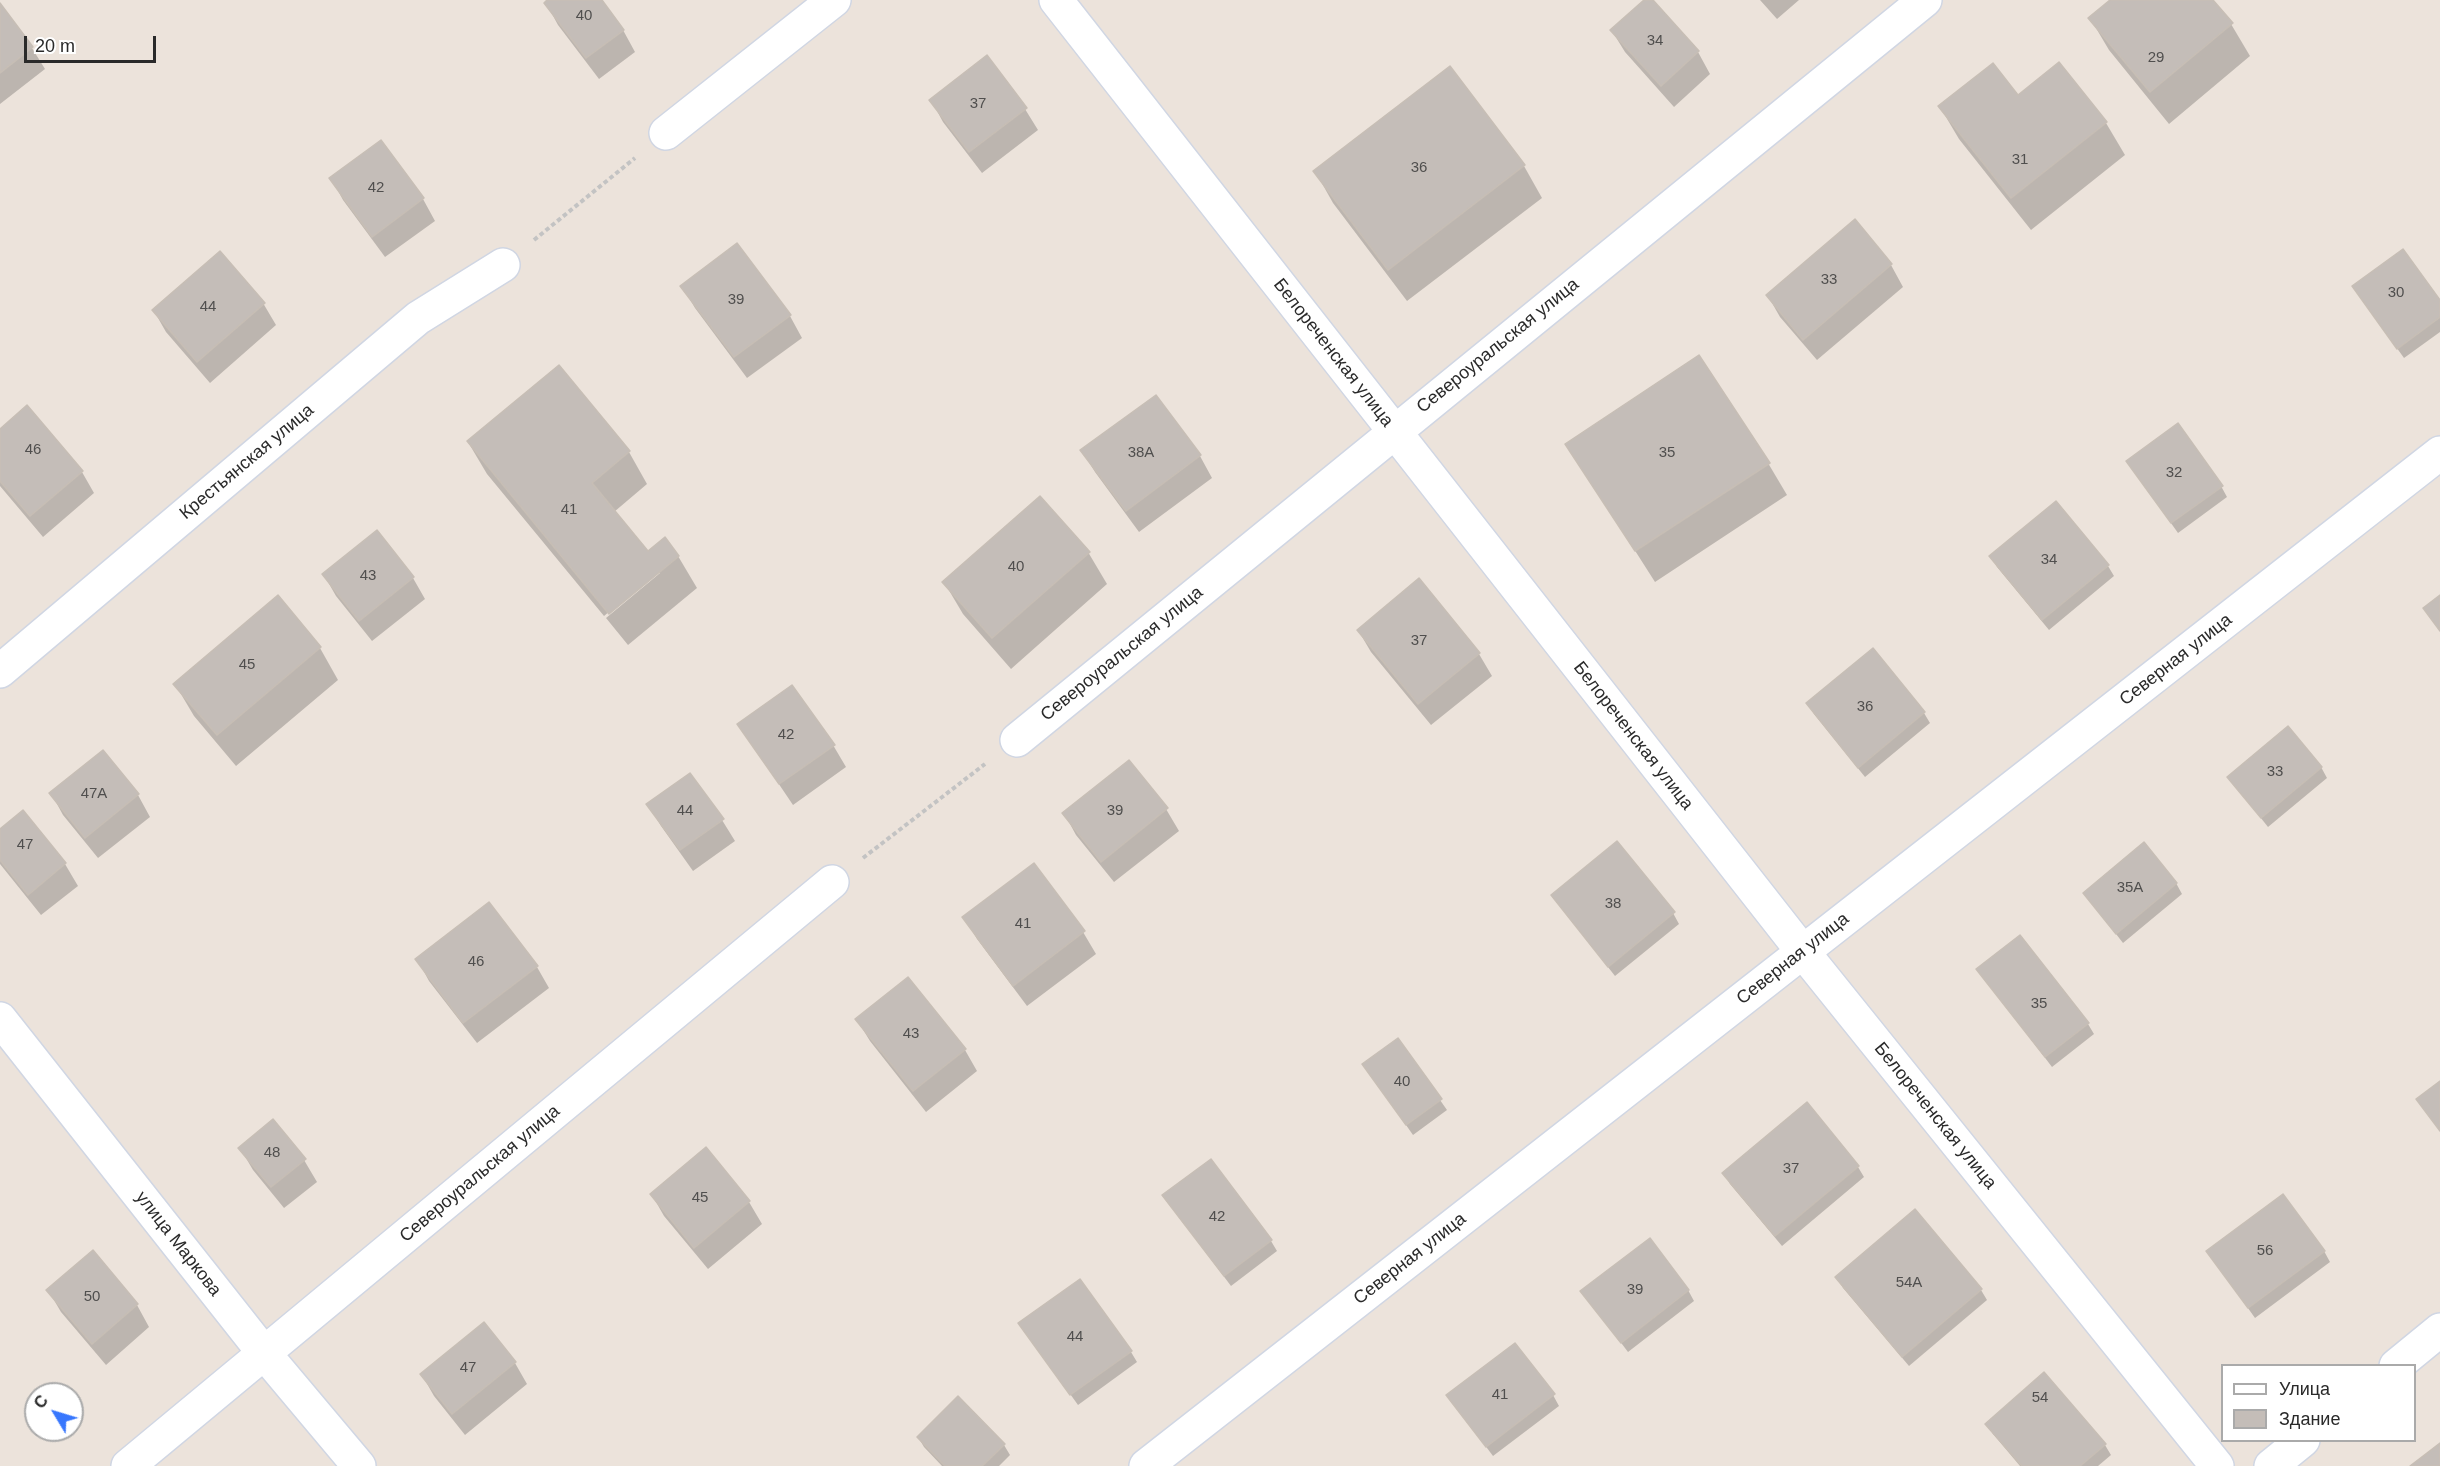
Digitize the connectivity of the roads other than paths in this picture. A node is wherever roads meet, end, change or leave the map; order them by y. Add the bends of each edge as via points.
1 (834, 0) edge
2 (1056, 0) edge
3 (1924, 0) edge
4 (666, 133) road end
5 (503, 265) road end
6 (1394, 431) junction
7 (2440, 453) edge
8 (0, 671) edge
9 (1017, 740) road end
10 (832, 882) road end
11 (1803, 952) junction
12 (0, 1019) edge
13 (2440, 1330) edge
14 (264, 1353) junction
15 (2397, 1364) edge
16 (2301, 1442) edge
17 (128, 1466) edge
18 (359, 1466) edge
19 (1146, 1466) edge
20 (2217, 1466) edge
21 (2271, 1466) edge

1 - 4 street
2 - 6 street, Белореченская улица
3 - 6 street, Североуральская улица
5 - 8 street, Крестьянская улица via 418,318
6 - 9 street, Североуральская улица
6 - 11 street, Белореченская улица
7 - 11 street, Северная улица
10 - 14 street, Североуральская улица
11 - 19 street, Северная улица
11 - 20 street, Белореченская улица
12 - 14 street, улица Маркова
13 - 15 street
14 - 17 street, Североуральская улица
14 - 18 street, улица Маркова
16 - 21 street

